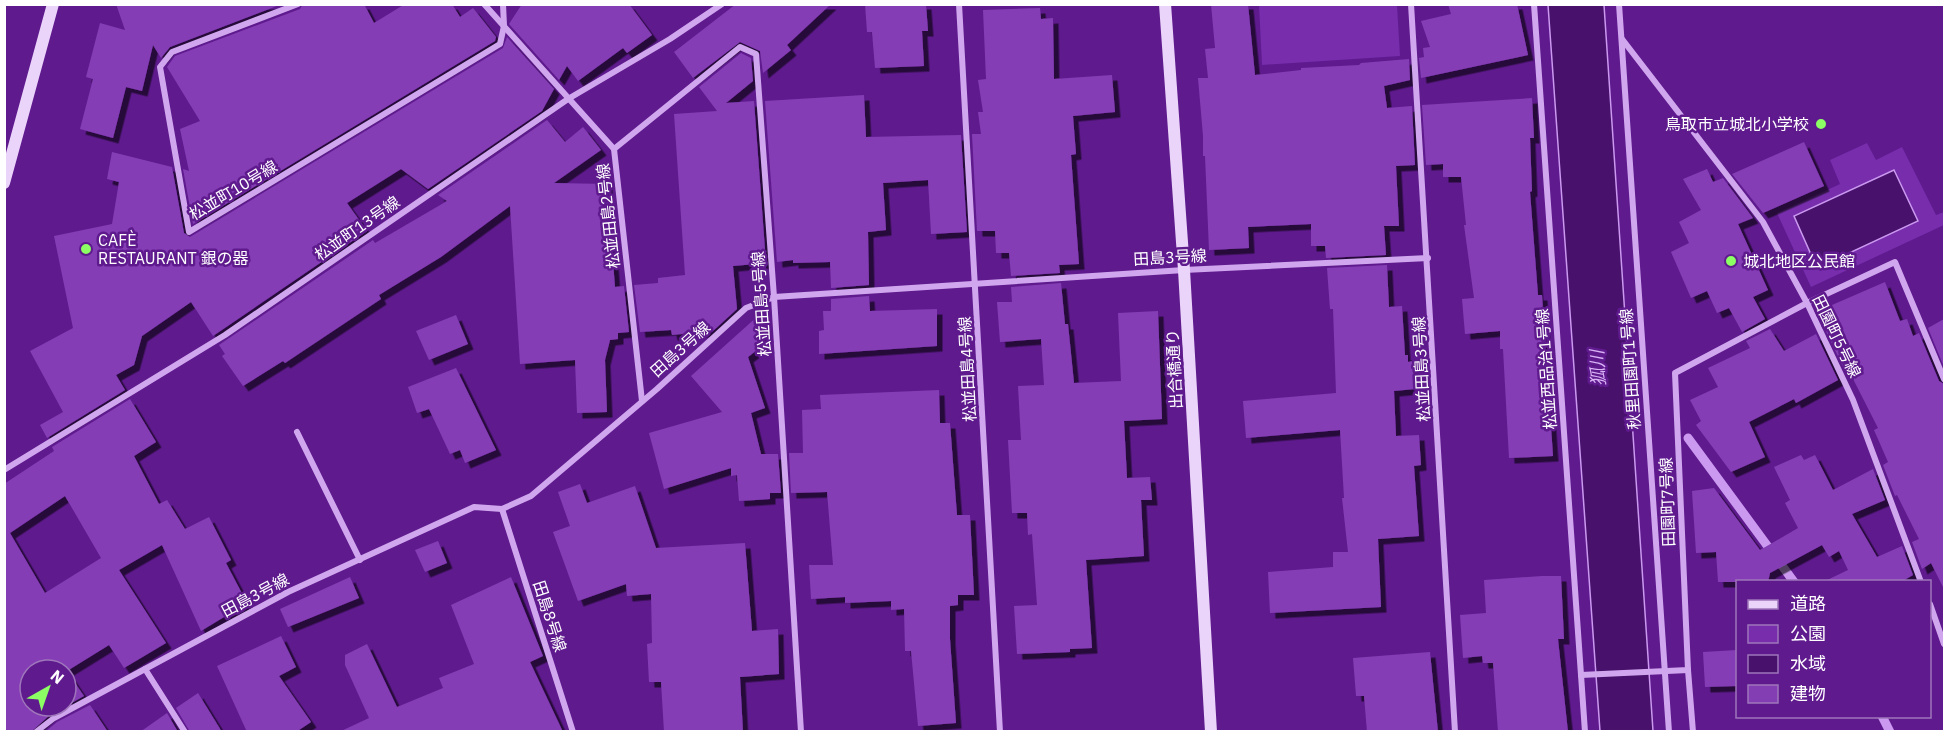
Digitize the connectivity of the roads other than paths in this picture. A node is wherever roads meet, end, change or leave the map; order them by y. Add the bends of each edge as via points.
1 (53, 4) edge
2 (298, 4) edge
3 (484, 4) edge
4 (503, 4) edge
5 (722, 4) edge
6 (959, 4) edge
7 (1165, 4) edge
8 (1412, 4) edge
9 (1534, 4) edge
10 (1619, 4) edge
11 (504, 26) junction
12 (1621, 39) junction
13 (568, 99) junction
14 (614, 149) junction
15 (4, 183) edge
16 (1428, 258) junction
17 (1185, 270) junction
18 (976, 282) junction
19 (774, 297) junction
20 (1807, 303) junction
21 (1944, 379) edge
22 (642, 401) junction
23 (297, 432) dead end
24 (4, 470) edge
25 (502, 509) junction
26 (360, 560) junction
27 (1920, 580) edge
28 (1931, 609) edge
29 (1944, 644) edge
30 (145, 669) junction
31 (1688, 670) junction
32 (1664, 671) junction
33 (1581, 675) junction
34 (36, 732) edge
35 (185, 732) edge
36 (573, 732) edge
37 (801, 732) edge
38 (1000, 732) edge
39 (1211, 732) edge
40 (1455, 732) edge
41 (1585, 732) edge
42 (1668, 732) edge
43 (1693, 732) edge

1 - 15 street
2 - 11 street, 松並町10号線 via 172,52 160,68 189,232 500,44
3 - 11 street, 松並田島2号線
4 - 11 street
5 - 13 street, 松並町13号線
6 - 18 street, 松並田島4号線
7 - 17 street, 出合橋通り
8 - 16 street, 松並田島3号線
9 - 33 street, 松並西品治1号線
10 - 12 street, 秋里田園町1号線
11 - 13 street, 松並田島2号線
12 - 20 street, 田園町5号線 via 1763,222
12 - 32 street, 秋里田園町1号線
13 - 14 street, 松並田島2号線
13 - 24 street, 松並町13号線 via 225,335
14 - 19 street, 松並田島5号線 via 740,47 756,54
14 - 22 street, 松並田島2号線
16 - 17 street, 田島3号線
16 - 40 street, 松並田島3号線
17 - 18 street, 田島3号線
17 - 39 street, 出合橋通り
18 - 19 street, 田島3号線
18 - 38 street, 松並田島4号線
19 - 22 street, 田島3号線 via 746,308
19 - 37 street, 松並田島5号線
20 - 21 street via 1895,262
20 - 27 street, 田園町5号線 via 1853,400
20 - 31 street, 田園町7号線 via 1675,374
22 - 25 street, 田島3号線 via 531,496
23 - 26 street
25 - 26 street, 田島3号線 via 474,507
25 - 36 street, 田島8号線
26 - 30 street, 田島3号線 via 288,592
28 - 29 street
30 - 34 street, 田島3号線 via 54,718
30 - 35 street
31 - 32 street
31 - 43 street
32 - 33 street
32 - 42 street, 秋里田園町1号線
33 - 41 street, 松並西品治1号線

